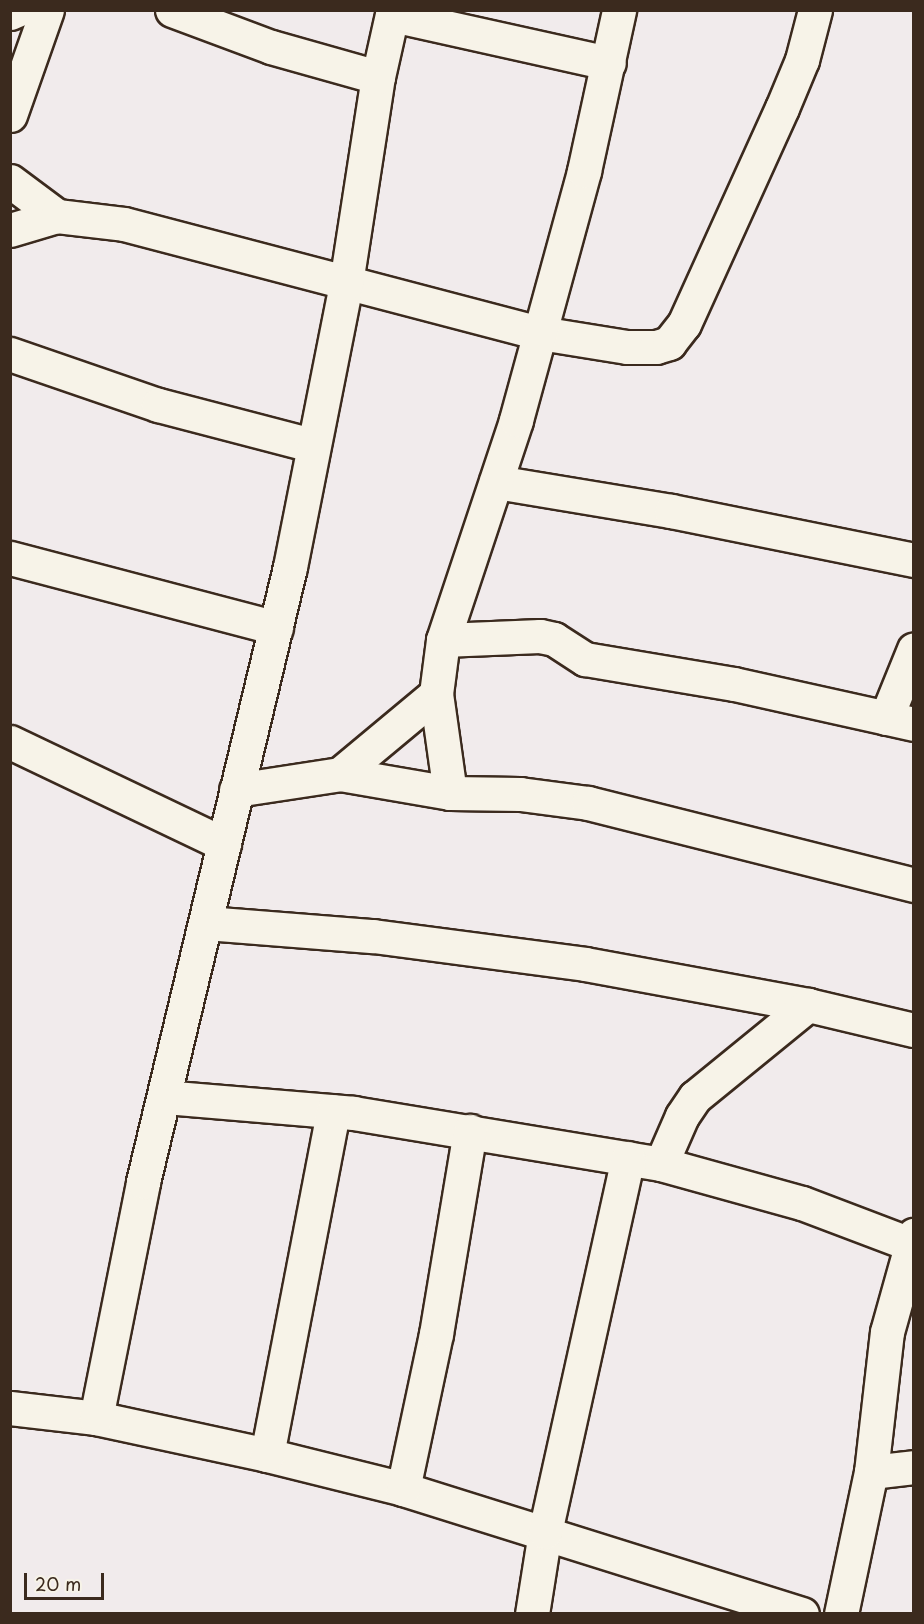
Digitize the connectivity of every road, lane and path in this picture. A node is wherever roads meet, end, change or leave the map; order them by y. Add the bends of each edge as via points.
1 (17, 10) edge
2 (47, 10) edge
3 (172, 10) edge
4 (619, 10) edge
5 (815, 10) edge
6 (10, 13) edge
7 (393, 13) edge
8 (609, 63) junction
9 (378, 77) junction
10 (10, 115) edge
11 (10, 181) edge
12 (57, 216) junction
13 (10, 230) edge
14 (346, 283) junction
15 (540, 333) junction
16 (10, 354) edge
17 (312, 445) junction
18 (496, 482) junction
19 (10, 558) edge
20 (914, 560) edge
21 (276, 628) junction
22 (443, 640) junction
23 (914, 649) edge
24 (436, 694) junction
25 (900, 721) edge
26 (10, 742) edge
27 (340, 774) junction
28 (236, 790) junction
29 (450, 793) junction
30 (224, 844) junction
31 (914, 885) edge
32 (206, 923) junction
33 (808, 1005) junction
34 (914, 1030) edge
35 (164, 1097) junction
36 (333, 1112) junction
37 (470, 1131) junction
38 (628, 1158) junction
39 (661, 1164) junction
40 (912, 1240) edge
41 (10, 1408) edge
42 (96, 1418) junction
43 (267, 1455) junction
44 (914, 1467) edge
45 (872, 1472) junction
46 (403, 1489) junction
47 (545, 1532) junction
48 (728, 1601) edge
49 (532, 1614) edge
50 (802, 1614) edge
51 (841, 1614) edge

1 - 6 street
2 - 10 street
3 - 9 street via 271,47
4 - 8 street
5 - 15 street via 802,60 782,108 679,333 669,343 656,347 627,347
7 - 8 street
7 - 9 street
8 - 15 street
9 - 14 street
11 - 12 street
12 - 13 street
12 - 14 street via 124,224
14 - 15 street
14 - 17 street
15 - 18 street
16 - 17 street via 158,405
17 - 21 street
18 - 20 street via 671,511
18 - 22 street
19 - 21 street
21 - 28 street
22 - 24 street
22 - 25 street via 540,636 554,639 585,659 734,684
23 - 25 street
24 - 27 street
24 - 29 street
26 - 30 street
27 - 28 street
27 - 29 street
28 - 30 street
29 - 31 street via 520,794 588,803
30 - 32 street
32 - 33 street via 373,936 585,964
32 - 35 street
33 - 34 street
33 - 39 street via 695,1097
35 - 36 street
35 - 42 street
36 - 37 street
36 - 43 street
37 - 38 street
37 - 46 street via 436,1334
38 - 39 street
38 - 47 street
39 - 40 street via 802,1203
40 - 45 street via 886,1332
41 - 42 street
42 - 43 street
43 - 46 street
44 - 45 street
45 - 51 street
46 - 47 street
47 - 48 street
47 - 49 street
48 - 50 street

